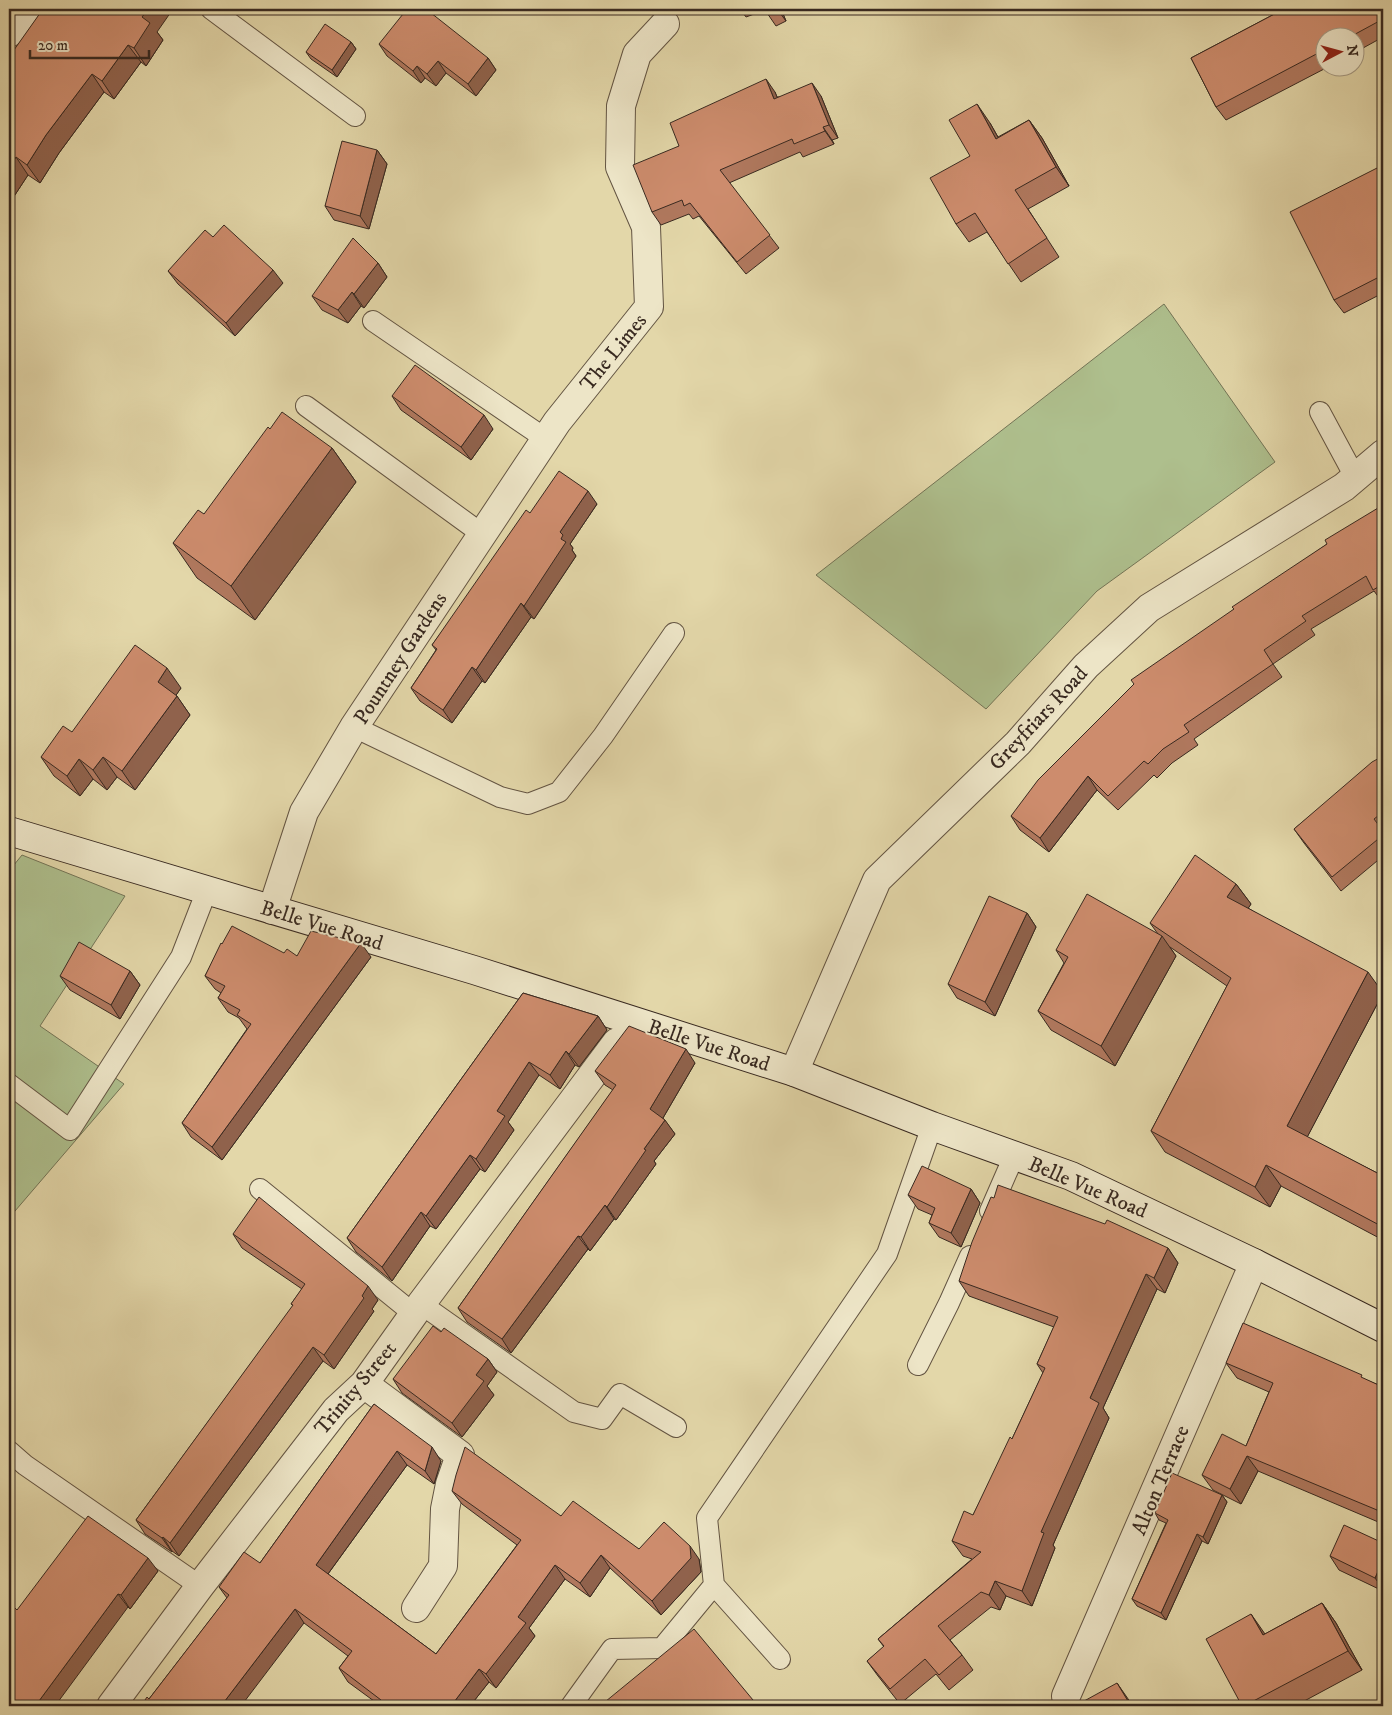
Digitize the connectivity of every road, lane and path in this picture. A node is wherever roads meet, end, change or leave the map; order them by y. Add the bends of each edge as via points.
1 (26, 9) edge
2 (211, 9) edge
3 (665, 24) dead end
4 (9, 33) edge
5 (355, 116) dead end
6 (373, 320) dead end
7 (306, 406) dead end
8 (1320, 412) dead end
9 (552, 430) junction
10 (1383, 454) edge
11 (1355, 477) junction
12 (482, 534) junction
13 (674, 633) dead end
14 (354, 727) junction
15 (9, 831) edge
16 (208, 890) junction
17 (272, 910) junction
18 (633, 1021) junction
19 (794, 1072) junction
20 (9, 1084) edge
21 (932, 1126) junction
22 (1014, 1156) junction
23 (260, 1189) dead end
24 (1254, 1263) junction
25 (418, 1309) junction
26 (1383, 1328) edge
27 (918, 1365) dead end
28 (364, 1384) junction
29 (676, 1427) dead end
30 (9, 1452) edge
31 (714, 1585) junction
32 (200, 1586) junction
33 (416, 1608) dead end
34 (780, 1659) dead end
35 (1066, 1696) dead end
36 (111, 1706) edge
37 (571, 1706) edge

1 - 4 street
2 - 5 lane
3 - 9 street, The Limes via 638,54 621,106 620,167 646,227 650,307
6 - 9 lane
7 - 12 lane
8 - 11 lane
9 - 12 street, Pountney Gardens
10 - 11 street, Greyfriars Road
11 - 19 street, Greyfriars Road via 1344,487 1149,608 1086,666 1018,743 877,880
12 - 14 street, Pountney Gardens
13 - 14 lane via 559,792 528,804 500,797
14 - 17 street, Pountney Gardens via 304,812
15 - 16 street, Belle Vue Road
16 - 17 street, Belle Vue Road
16 - 20 lane via 181,957 70,1130
17 - 18 street, Belle Vue Road
18 - 19 street, Belle Vue Road
18 - 25 street, Trinity Street
19 - 21 street, Belle Vue Road
21 - 22 street, Belle Vue Road
21 - 31 lane via 888,1254 707,1518
22 - 24 street, Belle Vue Road via 1071,1176
22 - 27 lane
23 - 25 lane
24 - 26 street, Belle Vue Road
24 - 35 street, Alton Terrace
25 - 28 street, Trinity Street
25 - 29 lane via 574,1412 602,1419 620,1394
28 - 32 street, Trinity Street via 336,1410
28 - 33 street via 460,1455 445,1509 443,1566
30 - 32 lane
31 - 34 lane
31 - 37 lane via 662,1648 612,1649
32 - 36 street, Trinity Street

